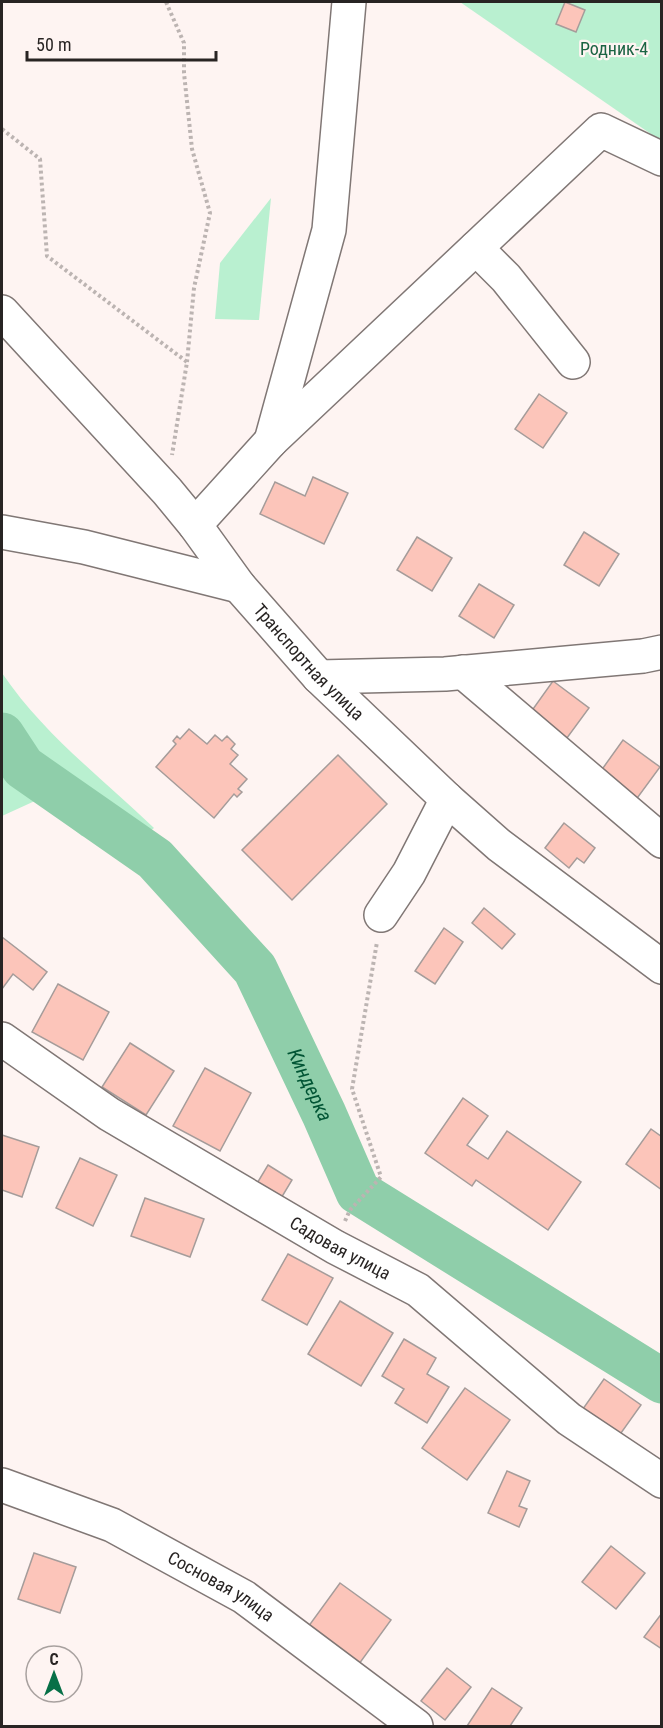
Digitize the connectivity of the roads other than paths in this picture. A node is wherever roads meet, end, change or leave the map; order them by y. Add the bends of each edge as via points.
1 (349, 2) edge
2 (662, 159) edge
3 (476, 248) junction
4 (2, 312) edge
5 (573, 362) dead end
6 (271, 441) junction
7 (195, 525) junction
8 (2, 532) edge
9 (239, 586) junction
10 (662, 652) edge
11 (463, 672) junction
12 (319, 678) junction
13 (447, 799) junction
14 (662, 841) edge
15 (381, 915) road end
16 (662, 967) edge
17 (2, 1039) edge
18 (662, 1481) edge
19 (2, 1485) edge
20 (416, 1726) edge

1 - 6 street via 329,230
2 - 3 street via 601,130
3 - 5 street via 506,278
3 - 6 street
4 - 7 street, Транспортная улица
6 - 7 street
7 - 9 street, Транспортная улица
8 - 9 street via 84,547
9 - 12 street, Транспортная улица
10 - 11 street
11 - 12 street
11 - 14 street
12 - 13 street, Транспортная улица
13 - 15 street via 409,873
13 - 16 street, Транспортная улица via 499,845
17 - 18 street, Садовая улица via 109,1114 418,1290 569,1419
19 - 20 street, Сосновая улица via 112,1525 244,1597

